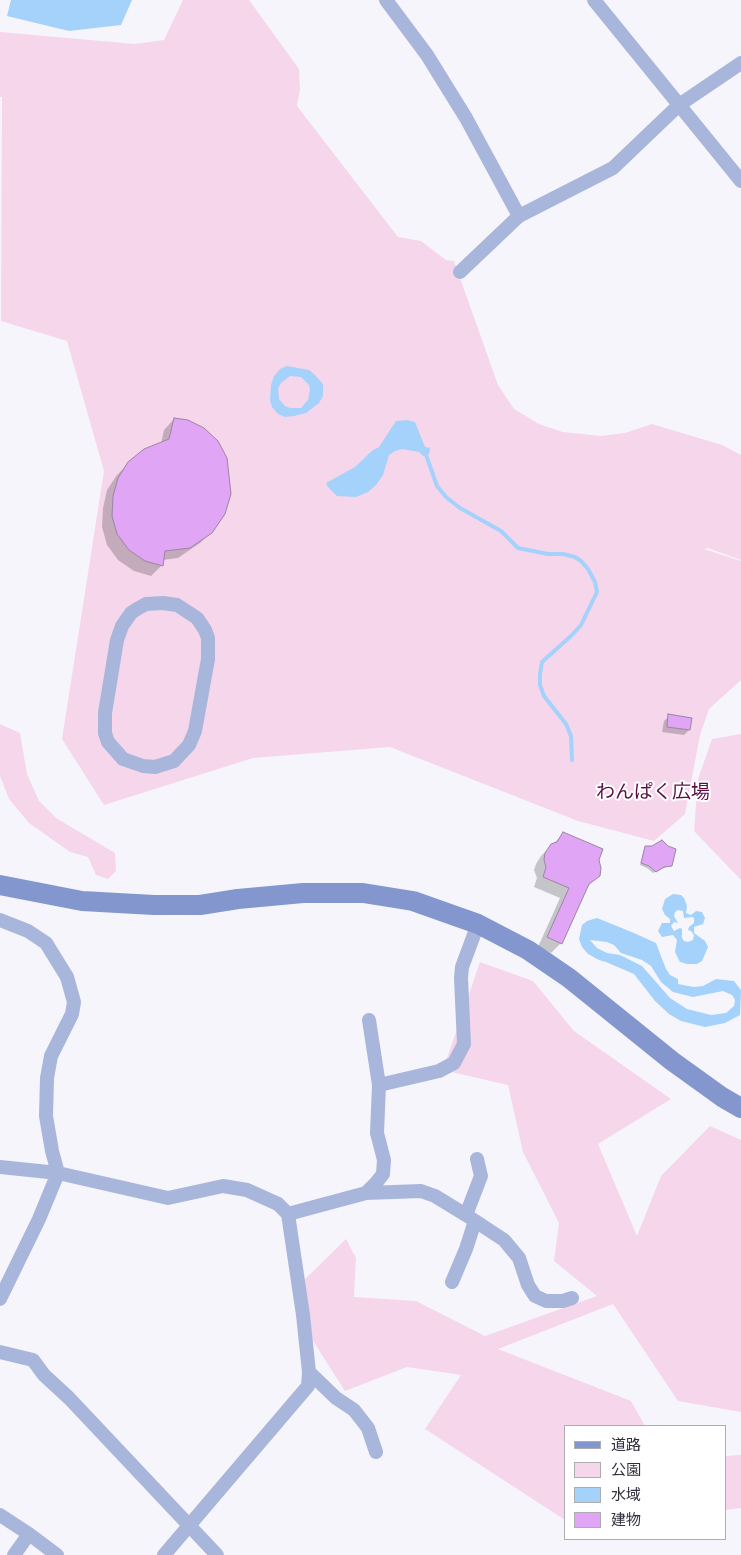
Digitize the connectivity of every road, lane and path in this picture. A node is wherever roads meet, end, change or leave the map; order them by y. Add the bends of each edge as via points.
1 (386, 0) edge
2 (594, 0) edge
3 (741, 63) edge
4 (679, 105) junction
5 (741, 181) edge
6 (519, 216) junction
7 (460, 272) dead end
8 (105, 713) joint
9 (0, 885) edge
10 (0, 920) edge
11 (478, 924) junction
12 (369, 1020) dead end
13 (379, 1085) junction
14 (741, 1108) edge
15 (477, 1159) dead end
16 (0, 1168) edge
17 (58, 1173) junction
18 (366, 1193) junction
19 (288, 1214) junction
20 (471, 1218) junction
21 (452, 1282) dead end
22 (572, 1298) dead end
23 (0, 1299) edge
24 (0, 1352) edge
25 (309, 1372) junction
26 (376, 1452) dead end
27 (0, 1515) edge
28 (189, 1527) junction
29 (30, 1534) junction
30 (14, 1555) edge
31 (57, 1555) edge
32 (164, 1555) edge
33 (217, 1555) edge

1 - 6 street via 427,55 466,118
2 - 4 street
3 - 4 street
4 - 5 street
4 - 6 street via 612,168
6 - 7 street
8 - 8 street via 104,733 123,759 155,767 174,761 183,752 195,731 208,659 208,638 197,618 177,605 163,602 146,604 131,613 119,632
9 - 11 street via 82,901 154,905 200,905 303,893 363,893 413,901
10 - 17 street via 28,931 46,943 67,977 74,1002 72,1014 51,1056 47,1078 46,1116
11 - 13 street via 462,967 464,1044 454,1063 439,1071
11 - 14 street via 528,950 569,978 672,1061
12 - 13 street
13 - 18 street via 377,1133 384,1160 383,1174
15 - 20 street via 481,1176
16 - 17 street
17 - 19 street via 168,1198 223,1186 247,1190 278,1204
17 - 23 street
18 - 19 street
18 - 20 street via 420,1191 435,1196
19 - 25 street
20 - 21 street via 466,1249
20 - 22 street via 504,1240 519,1258 535,1296 546,1301
24 - 28 street via 33,1360
25 - 26 street via 354,1410 368,1428
25 - 28 street via 308,1386
27 - 29 street
28 - 32 street
28 - 33 street
29 - 30 street
29 - 31 street

